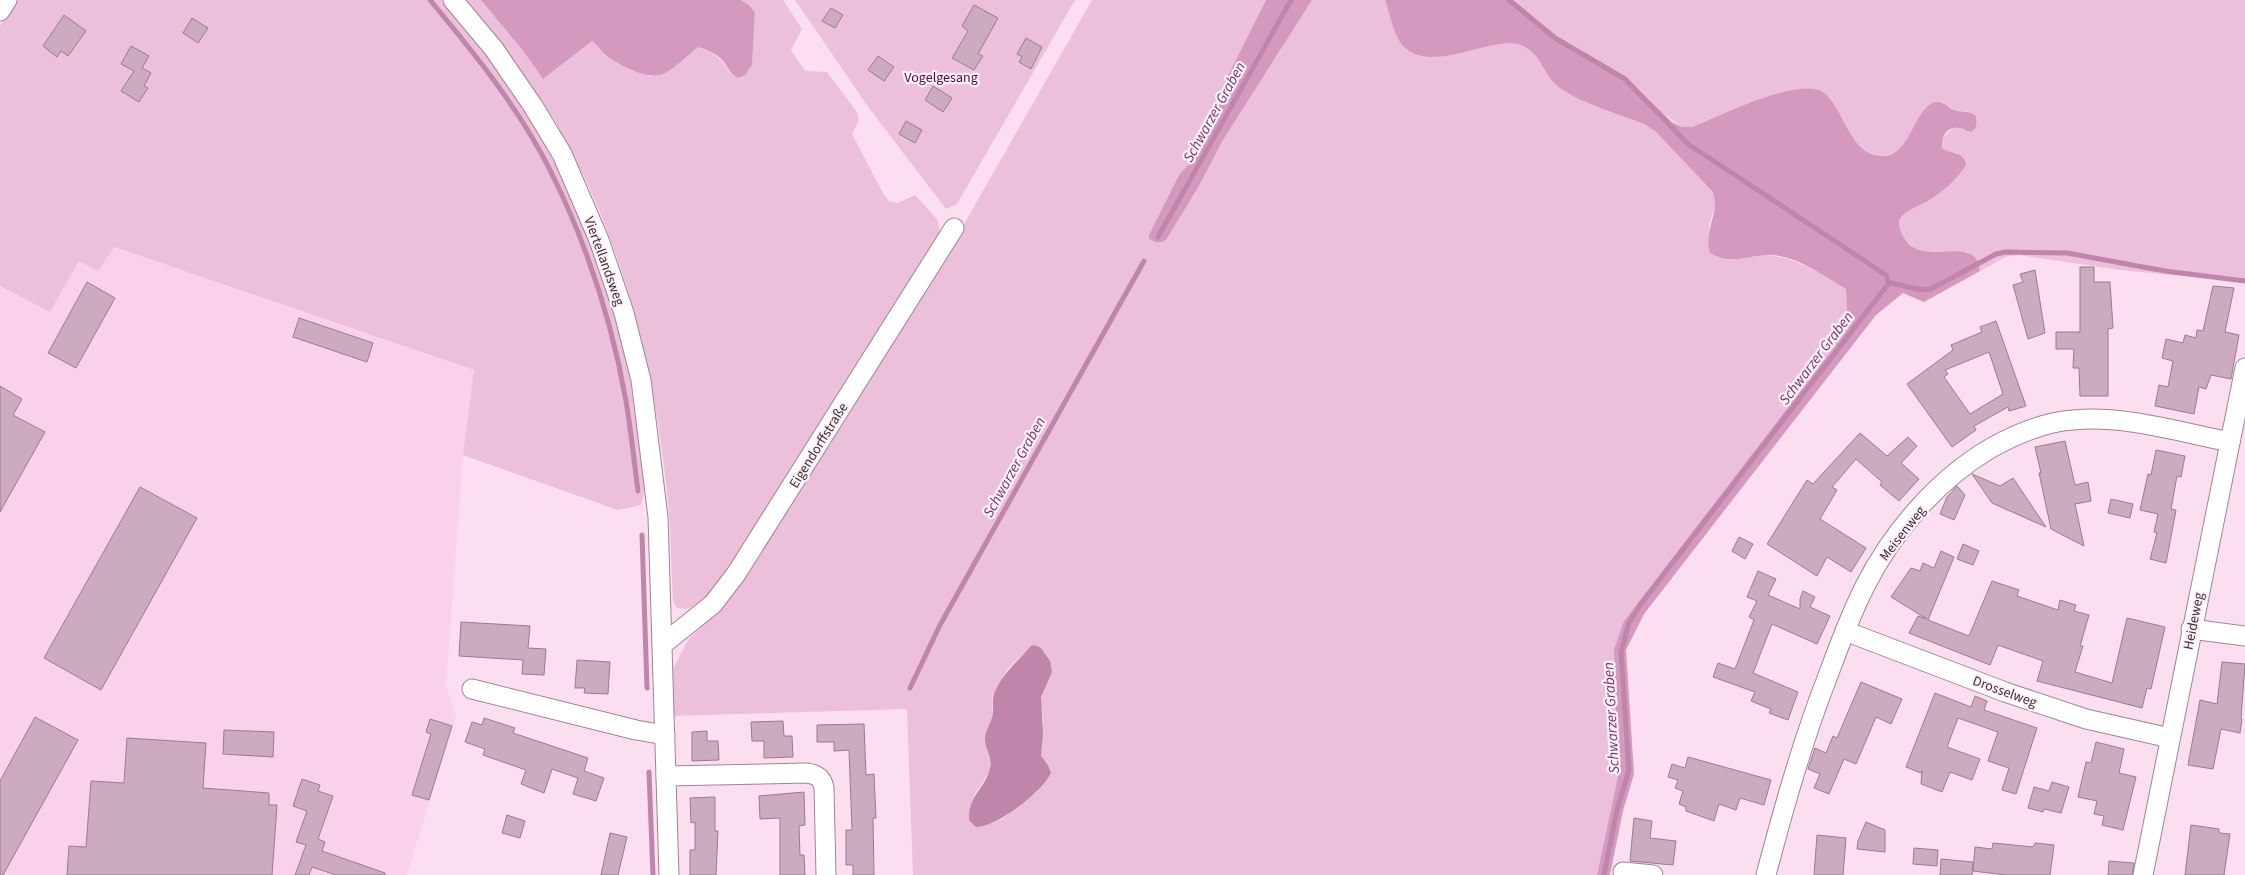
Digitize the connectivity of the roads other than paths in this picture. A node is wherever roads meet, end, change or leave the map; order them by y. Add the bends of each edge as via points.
1 (7, 0) edge
2 (454, 0) edge
3 (0, 12) edge
4 (954, 228) dead end
5 (2245, 368) edge
6 (2230, 442) junction
7 (2191, 629) junction
8 (1845, 631) junction
9 (2245, 636) edge
10 (662, 645) junction
11 (472, 689) dead end
12 (665, 735) junction
13 (2170, 738) junction
14 (666, 776) junction
15 (1623, 872) dead end
16 (669, 875) edge
17 (826, 875) edge
18 (1654, 875) edge
19 (1766, 875) edge
20 (2143, 875) edge

1 - 3 street
2 - 10 street, Viertellandsweg via 494,50 558,146 599,240 624,313 641,380 657,503
4 - 10 street, Eigendorffstraße via 736,574 714,604
5 - 6 street, Heideweg
6 - 7 street, Heideweg
6 - 8 street, Meisenweg via 2100,419 2048,424 2006,440 1954,474 1906,525 1888,547 1866,584
7 - 9 street
7 - 13 street, Heideweg
8 - 13 street, Drosselweg via 2004,692 2086,719
8 - 19 street, Meisenweg via 1805,738
10 - 12 street
11 - 12 street
12 - 14 street
13 - 20 street, Heideweg
14 - 16 street
14 - 17 street via 806,773 818,776 824,788
15 - 18 street

